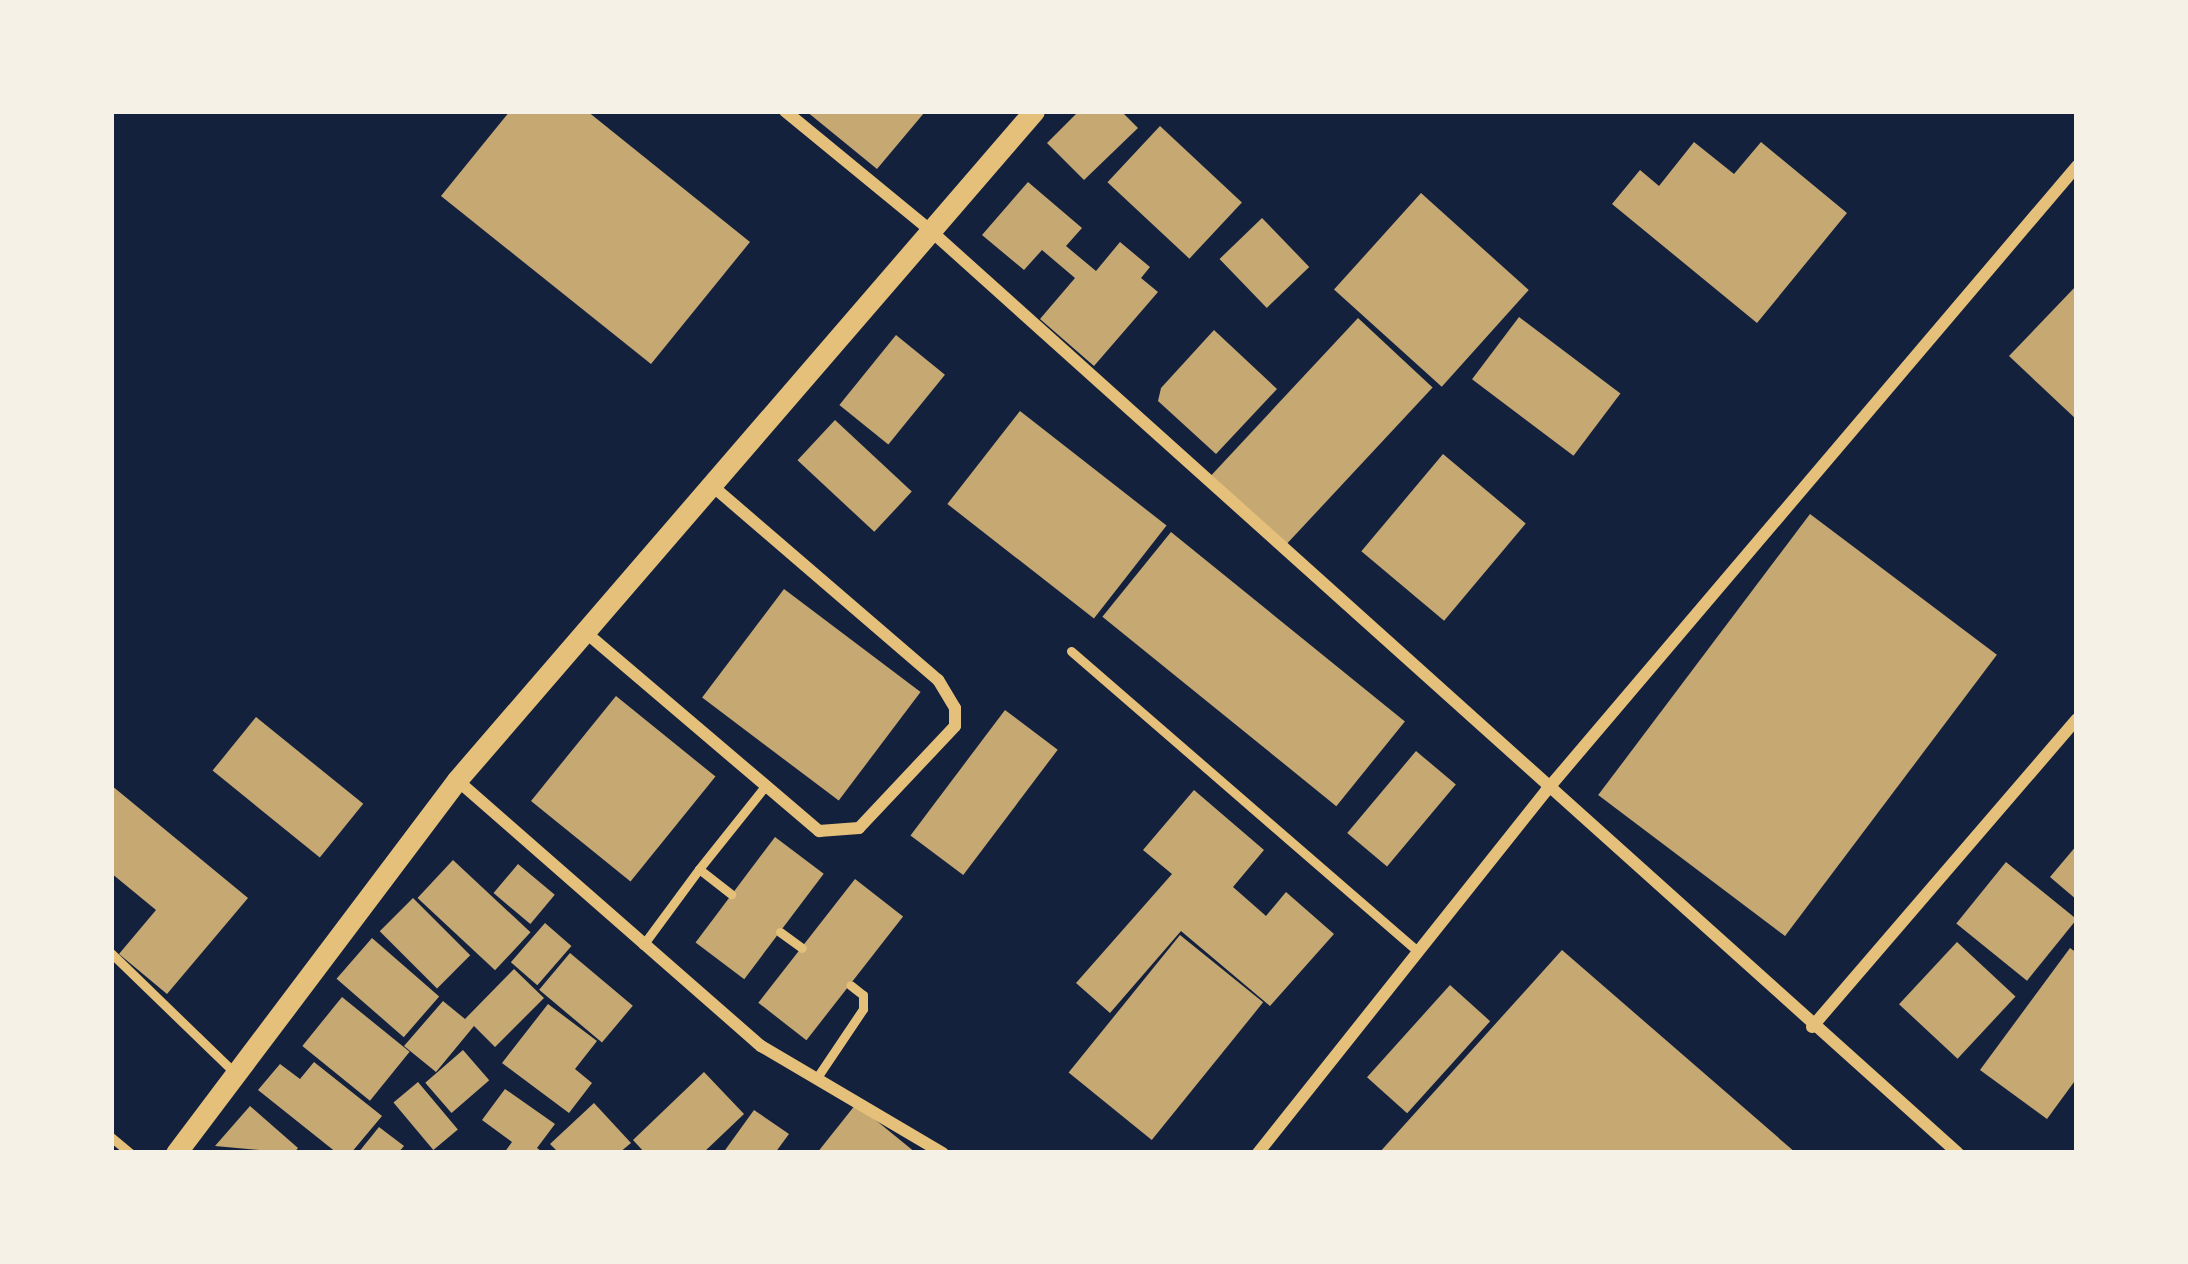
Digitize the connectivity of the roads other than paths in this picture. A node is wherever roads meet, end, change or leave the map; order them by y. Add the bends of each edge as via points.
1 (785, 111) edge
2 (1034, 111) edge
3 (2077, 166) edge
4 (931, 231) junction
5 (711, 485) junction
6 (584, 631) junction
7 (1071, 651) dead end
8 (2077, 719) edge
9 (458, 780) junction
10 (766, 785) junction
11 (1546, 791) junction
12 (699, 869) junction
13 (731, 894) dead end
14 (781, 932) dead end
15 (643, 945) junction
16 (802, 948) dead end
17 (1418, 952) junction
18 (111, 953) edge
19 (850, 985) dead end
20 (1812, 1027) junction
21 (236, 1074) junction
22 (818, 1076) junction
23 (111, 1137) edge
24 (130, 1153) edge
25 (176, 1153) edge
26 (943, 1153) edge
27 (1258, 1153) edge
28 (1958, 1153) edge

1 - 4 street
2 - 4 street
3 - 11 street
4 - 5 street
4 - 11 street
5 - 6 street
5 - 10 street via 938,680 955,708 955,726 859,828 819,831
6 - 9 street
6 - 10 street
7 - 17 lane
8 - 20 street
9 - 15 street
9 - 21 street
10 - 12 lane
11 - 17 street
11 - 20 street
12 - 13 lane
12 - 15 lane
14 - 16 lane
15 - 22 street via 760,1046
17 - 27 street
18 - 21 lane
19 - 22 lane via 863,995 863,1009
20 - 28 street
21 - 25 street
22 - 26 street
23 - 24 lane

